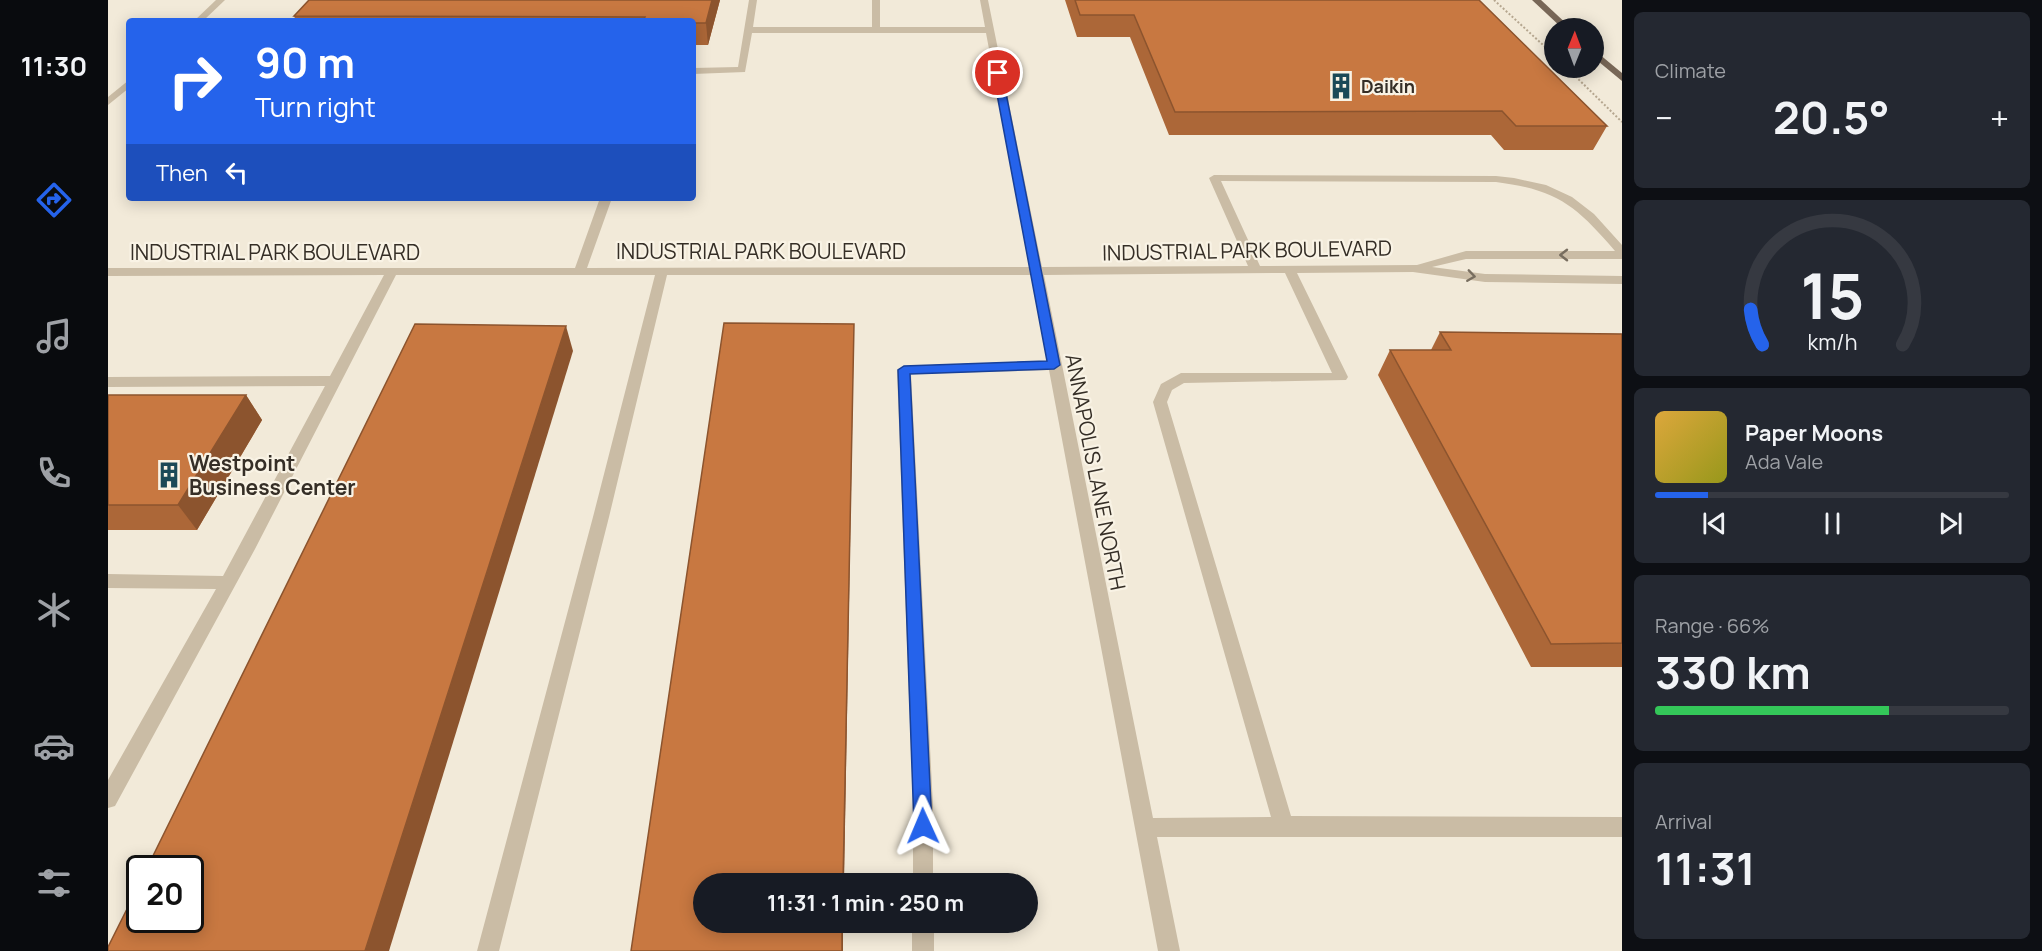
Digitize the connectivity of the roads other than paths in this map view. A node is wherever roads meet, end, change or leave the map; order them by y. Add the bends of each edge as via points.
1 (221, 0) edge
2 (753, 0) edge
3 (876, 0) edge
4 (984, 0) edge
5 (1536, 0) edge
6 (201, 18) edge
7 (1557, 18) edge
8 (749, 30) junction
9 (876, 30) junction
10 (990, 30) junction
11 (1604, 62) edge
12 (696, 70) edge
13 (1622, 78) edge
14 (126, 86) edge
15 (108, 102) edge
16 (605, 201) edge
17 (1622, 253) edge
18 (1413, 268) junction
19 (1256, 269) junction
20 (1289, 269) junction
21 (580, 270) junction
22 (662, 270) junction
23 (392, 271) junction
24 (1036, 271) junction
25 (108, 272) edge
26 (1622, 280) edge
27 (1054, 365) junction
28 (335, 381) junction
29 (108, 382) edge
30 (108, 581) edge
31 (228, 583) junction
32 (108, 799) edge
33 (1284, 826) junction
34 (1622, 827) edge
35 (1144, 828) junction
36 (923, 873) edge
37 (923, 933) edge
38 (488, 951) edge
39 (923, 951) edge
40 (1168, 951) edge

1 - 6 street
2 - 8 street
3 - 9 street
4 - 10 street, ANNAPOLIS LANE NORTH
5 - 7 main road
8 - 9 street
8 - 12 street via 742,70
9 - 10 street
10 - 24 street, ANNAPOLIS LANE NORTH
11 - 13 main road
14 - 15 street
16 - 21 street
17 -> 18 street, INDUSTRIAL PARK BOULEVARD via 1466,255
17 - 19 street via 1568,199 1520,182 1214,178
18 - 20 street, INDUSTRIAL PARK BOULEVARD
18 -> 26 street, INDUSTRIAL PARK BOULEVARD via 1485,278
19 - 20 street, INDUSTRIAL PARK BOULEVARD
19 - 24 street, INDUSTRIAL PARK BOULEVARD
20 - 33 street via 1341,377 1181,378 1166,387 1160,402
21 - 22 street, INDUSTRIAL PARK BOULEVARD
21 - 23 street, INDUSTRIAL PARK BOULEVARD
22 - 24 street, INDUSTRIAL PARK BOULEVARD
22 - 38 street
23 - 25 street, INDUSTRIAL PARK BOULEVARD
23 - 28 street
24 - 27 street, ANNAPOLIS LANE NORTH
27 - 35 street, ANNAPOLIS LANE NORTH
27 - 36 street via 904,370
28 - 29 street
28 - 31 street
30 - 31 street
31 - 32 street
33 - 34 street
33 - 35 street
35 - 40 street, ANNAPOLIS LANE NORTH
37 - 39 street

